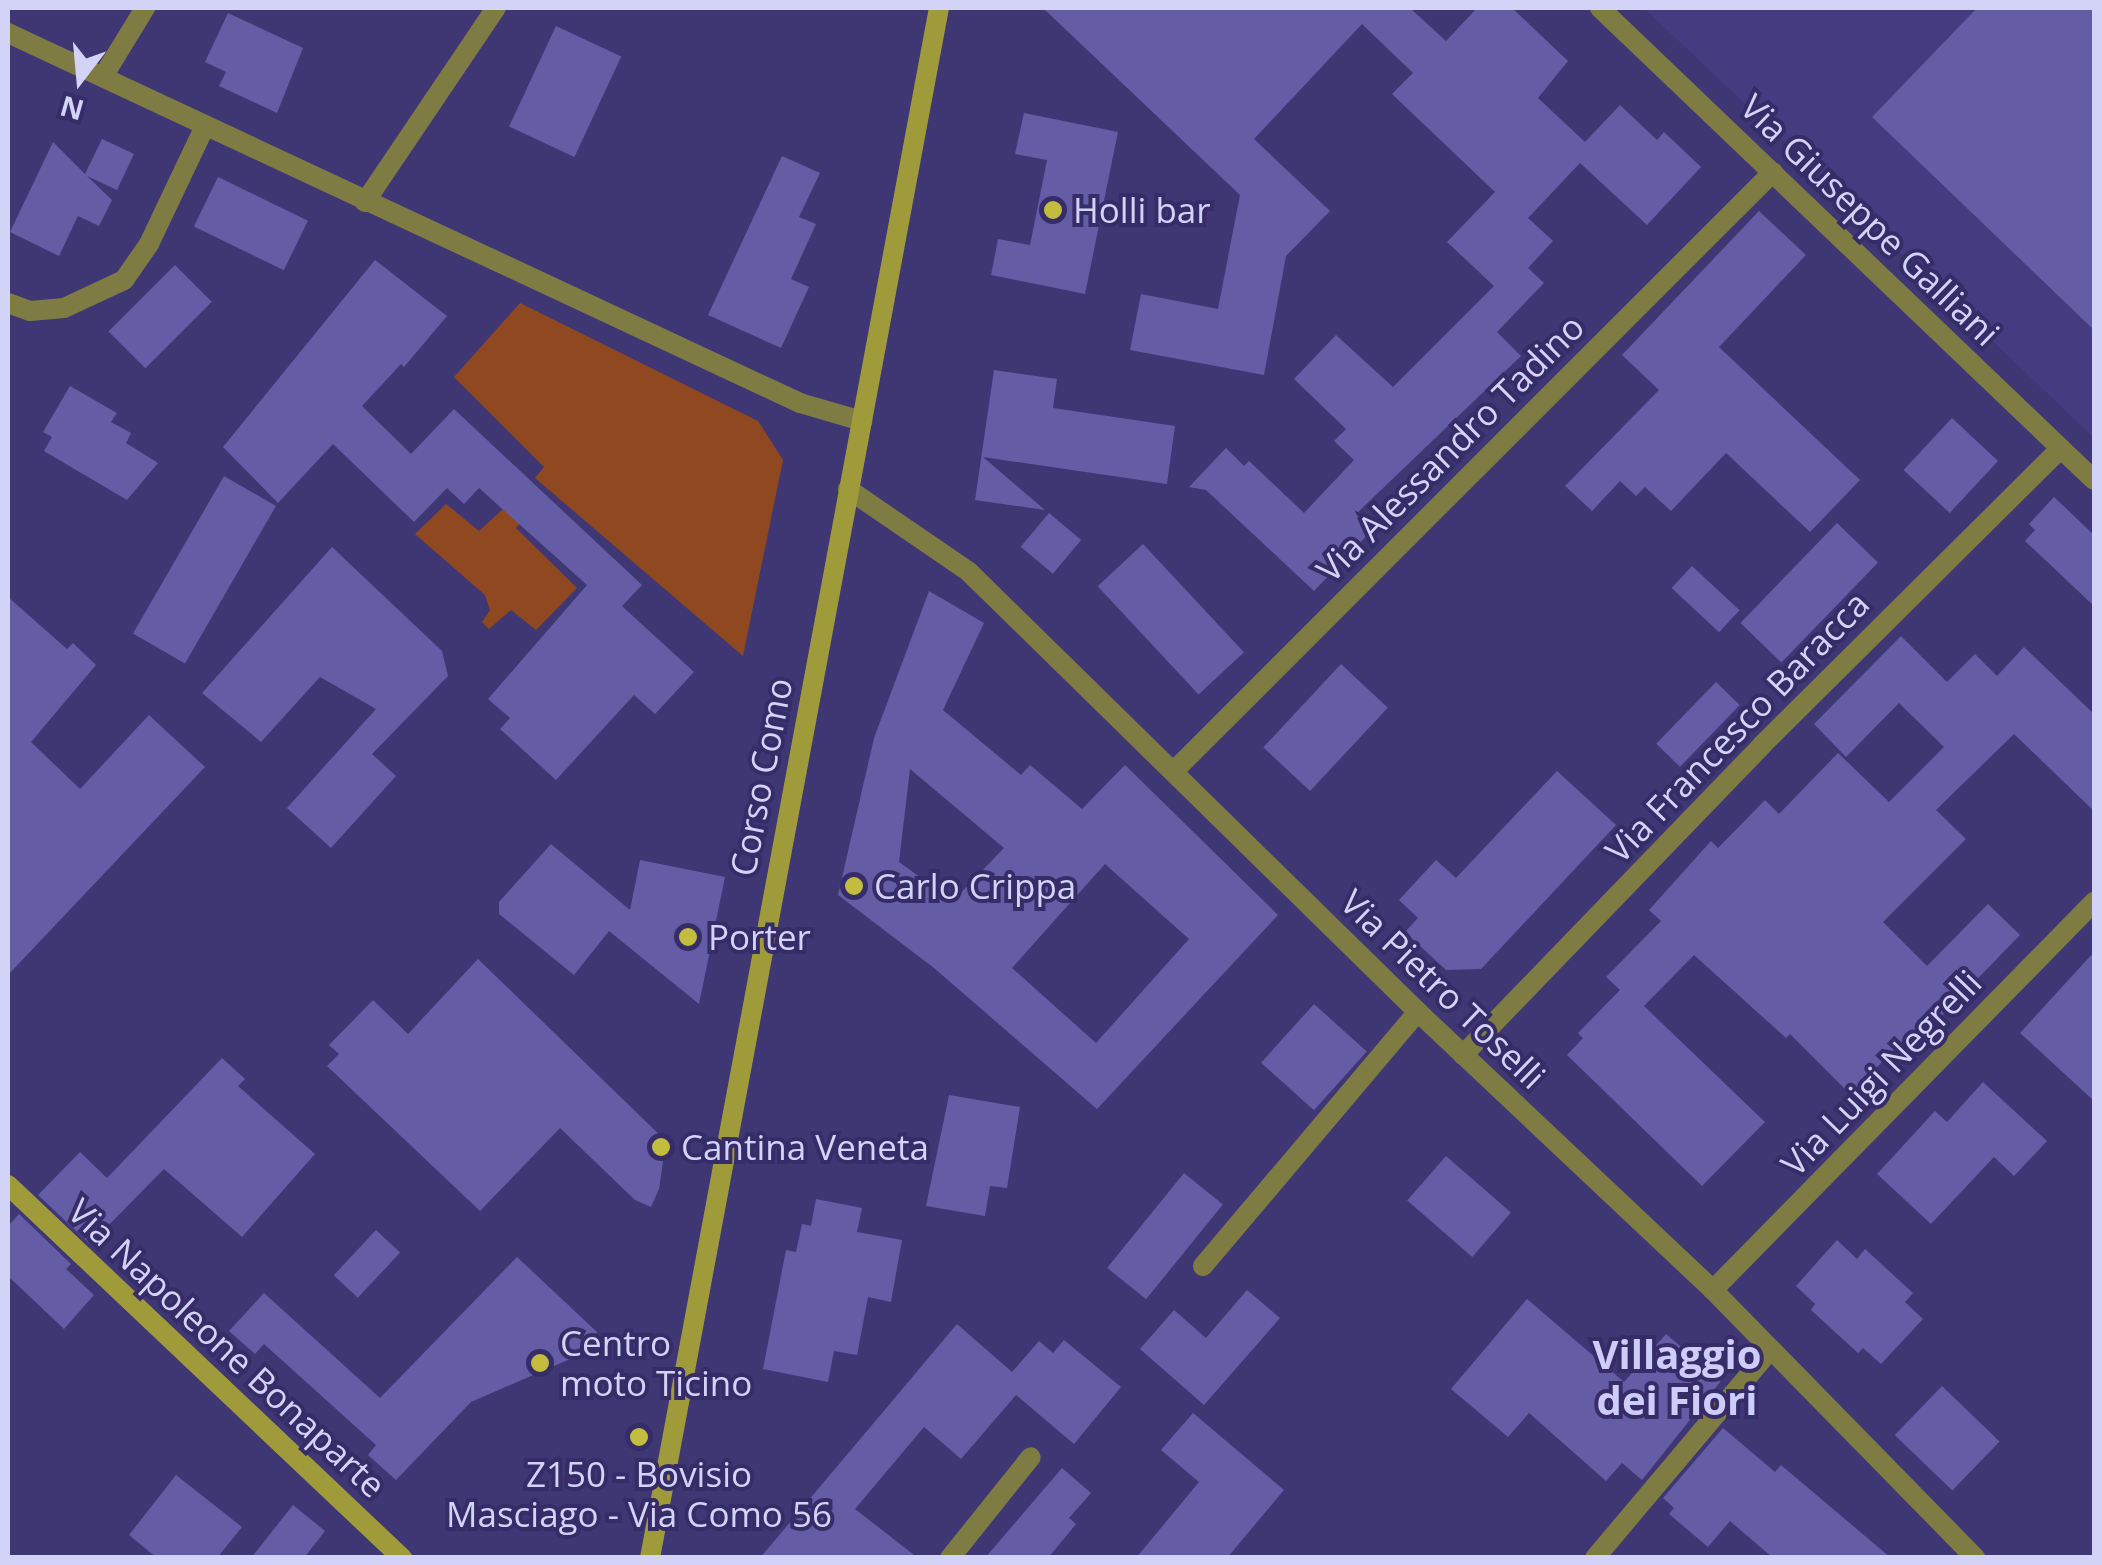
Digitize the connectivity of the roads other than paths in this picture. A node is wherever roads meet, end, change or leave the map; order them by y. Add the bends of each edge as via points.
1 (145, 8) edge
2 (496, 8) edge
3 (939, 8) edge
4 (1600, 8) edge
5 (8, 33) edge
6 (104, 75) junction
7 (206, 126) junction
8 (1772, 172) junction
9 (365, 202) junction
10 (8, 304) edge
11 (862, 421) junction
12 (2061, 448) junction
13 (2094, 480) edge
14 (848, 488) junction
15 (1174, 771) junction
16 (2094, 902) edge
17 (1418, 1012) junction
18 (1464, 1055) junction
19 (8, 1185) edge
20 (1203, 1266) dead end
21 (1713, 1290) junction
22 (1771, 1349) junction
23 (1031, 1457) dead end
24 (402, 1558) edge
25 (650, 1558) edge
26 (950, 1558) edge
27 (1595, 1558) edge
28 (1975, 1558) edge

1 - 6 street
2 - 9 street
3 - 11 main road, Corso Como
4 - 8 street, Via Giuseppe Galliani
5 - 6 street
6 - 7 street
7 - 9 street
7 - 10 street via 149,244 124,280 64,308 30,311
8 - 12 street, Via Giuseppe Galliani
8 - 15 street, Via Alessandro Tadino
9 - 11 street via 800,402
11 - 14 main road, Corso Como
12 - 13 street, Via Giuseppe Galliani
12 - 18 street, Via Francesco Baracca
14 - 15 street, Via Pietro Toselli via 969,572
14 - 25 main road, Corso Como
15 - 17 street, Via Pietro Toselli
16 - 21 street, Via Luigi Negrelli
17 - 18 street, Via Pietro Toselli
17 - 20 street
18 - 21 street, Via Pietro Toselli
19 - 24 main road, Via Napoleone Bonaparte
21 - 22 street, Via Pietro Toselli
22 - 27 street
22 - 28 street, Via Pietro Toselli
23 - 26 street

